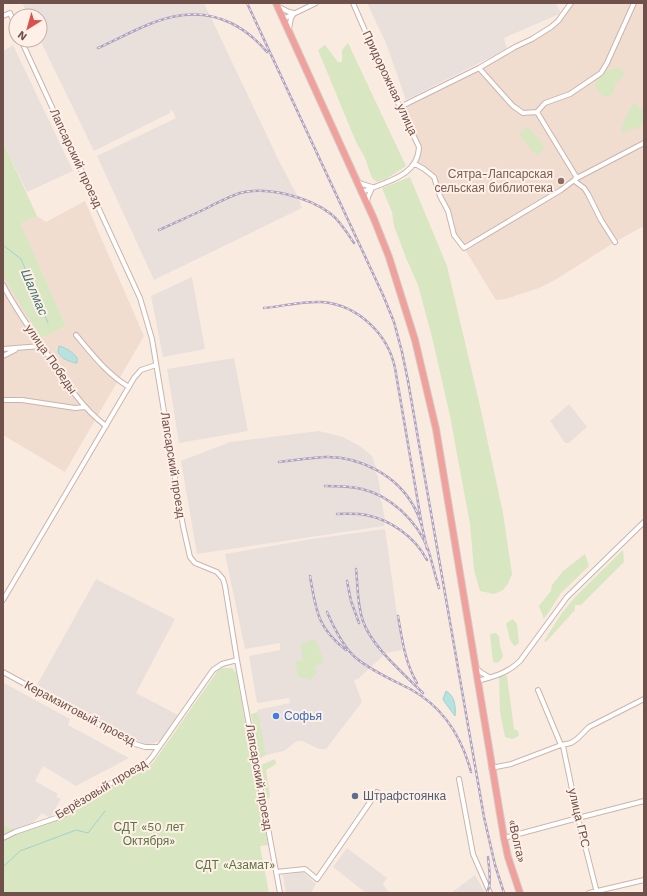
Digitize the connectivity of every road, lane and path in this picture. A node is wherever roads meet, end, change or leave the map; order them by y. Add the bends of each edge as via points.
1 (316, 3) edge
2 (353, 3) edge
3 (571, 3) edge
4 (634, 3) edge
5 (276, 5) edge
6 (295, 13) junction
7 (283, 19) junction
8 (288, 31) junction
9 (25, 48) edge
10 (479, 68) junction
11 (400, 107) junction
12 (537, 112) junction
13 (644, 143) edge
14 (415, 164) junction
15 (576, 179) junction
16 (357, 181) junction
17 (372, 187) junction
18 (362, 192) junction
19 (367, 202) junction
20 (615, 242) dead end
21 (3, 285) edge
22 (5, 294) edge
23 (76, 335) dead end
24 (41, 346) junction
25 (3, 349) edge
26 (17, 349) junction
27 (3, 356) edge
28 (156, 365) junction
29 (129, 387) junction
30 (3, 400) edge
31 (85, 407) junction
32 (106, 426) junction
33 (644, 522) edge
34 (3, 600) edge
35 (237, 660) junction
36 (475, 666) junction
37 (3, 672) edge
38 (489, 678) junction
39 (477, 681) junction
40 (538, 690) dead end
41 (479, 692) junction
42 (644, 699) edge
43 (562, 745) junction
44 (160, 747) junction
45 (491, 768) junction
46 (459, 779) dead end
47 (377, 792) dead end
48 (644, 801) edge
49 (578, 818) junction
50 (3, 838) edge
51 (504, 838) junction
52 (276, 872) junction
53 (644, 880) edge
54 (597, 892) edge
55 (280, 893) edge
56 (490, 893) edge
57 (520, 893) edge
58 (589, 893) edge

1 - 6 street
2 - 11 street, Придорожная улица
3 - 10 street via 558,21 546,31
4 - 12 street via 601,73 570,94 545,103
5 - 6 street
5 - 7 highway, «Волга»
6 - 7 street
6 - 8 street
7 - 8 highway, «Волга»
8 - 16 highway, «Волга»
9 - 28 street, Лапсарский проезд via 140,298 152,339
10 - 11 street
10 - 12 street via 516,108 523,113
11 - 14 street, Придорожная улица via 419,147
12 - 15 street
13 - 15 street
14 - 15 street via 434,177 454,235 464,248
14 - 17 street via 400,177
15 - 20 street via 588,194 600,220
16 - 17 street
16 - 18 highway, «Волга»
17 - 18 street
17 - 19 street
18 - 19 highway, «Волга»
19 - 36 highway, «Волга» via 399,287 431,408
21 - 22 street, улица Победы
22 - 24 street, улица Победы
23 - 29 street via 106,370
24 - 26 street
24 - 31 street, улица Победы
25 - 26 street
26 - 27 street
28 - 29 street via 141,370
28 - 35 street, Лапсарский проезд via 190,557 195,563 217,572 223,580
29 - 32 street
30 - 31 street
31 - 32 street, улица Победы
32 - 34 street
33 - 38 street via 567,597 520,661 509,670
35 - 44 street, Берёзовый проезд via 222,664 213,670
35 - 52 street, Лапсарский проезд
36 - 38 street
36 - 39 highway, «Волга»
37 - 44 street, Керамзитовый проезд via 136,744
38 - 39 street
38 - 41 street
39 - 41 highway, «Волга»
40 - 43 street, улица ГРС
41 - 45 highway, «Волга»
42 - 43 street via 589,727 571,743
43 - 45 street via 511,764
43 - 49 street, улица ГРС
44 - 50 street, Берёзовый проезд via 144,766 96,791 62,816
45 - 51 highway, «Волга»
46 - 56 street via 473,854
47 - 52 street via 317,879 305,869
48 - 49 street
49 - 51 street
49 - 54 street, улица ГРС
51 - 57 highway, «Волга»
52 - 55 street, Лапсарский проезд
53 - 54 street
54 - 58 street

